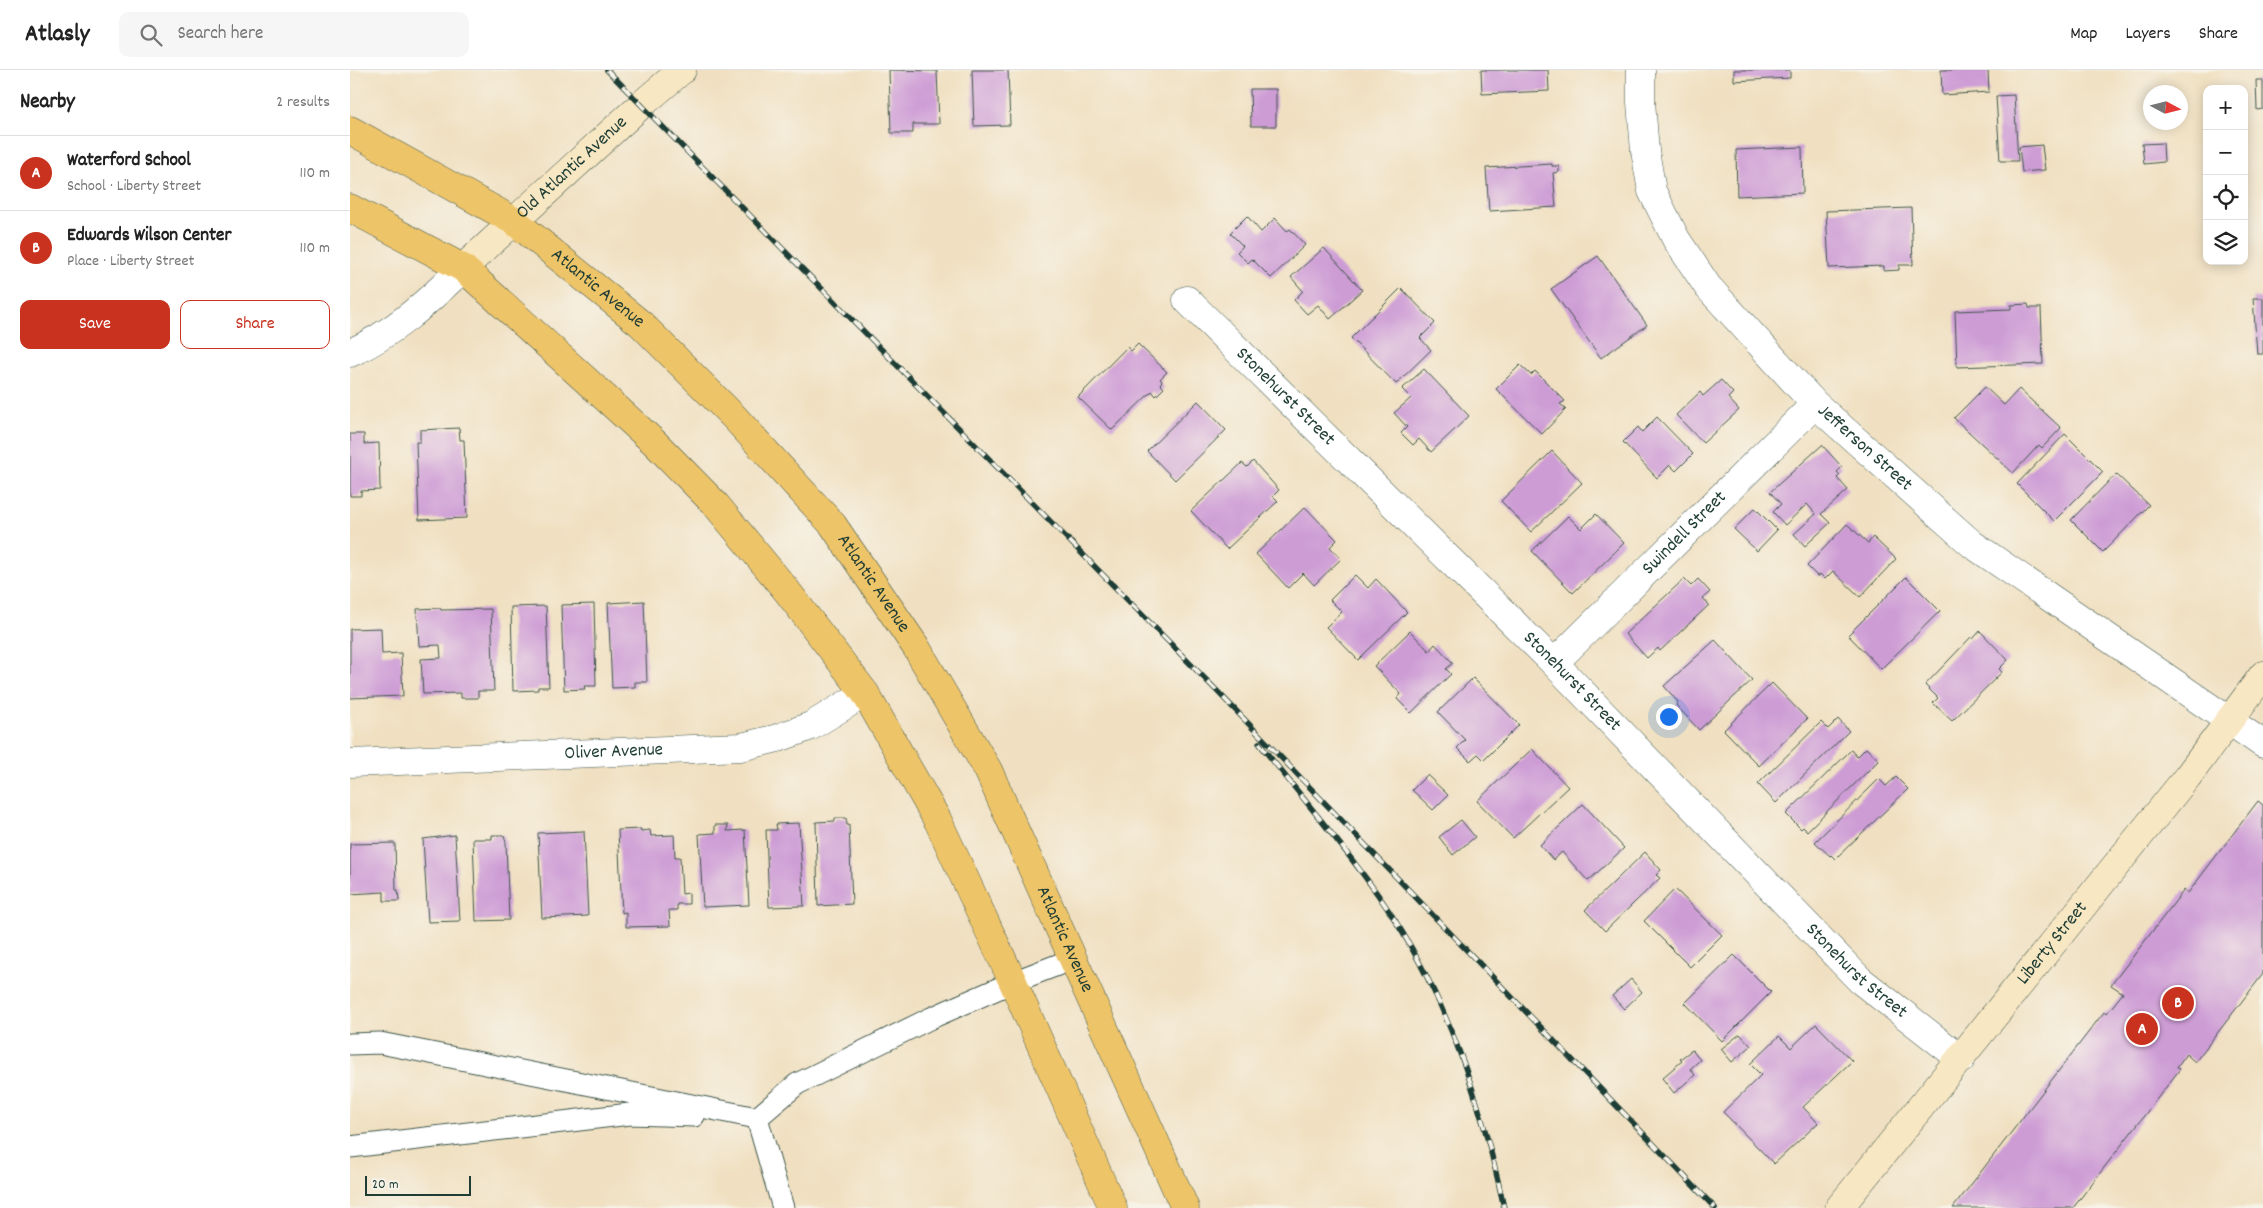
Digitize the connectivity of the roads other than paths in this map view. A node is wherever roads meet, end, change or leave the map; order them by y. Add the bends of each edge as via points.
1 (682, 70) edge
2 (1641, 70) edge
3 (350, 130) edge
4 (350, 208) edge
5 (514, 221) junction
6 (463, 268) junction
7 (1186, 300) dead end
8 (350, 353) edge
9 (1815, 404) junction
10 (1554, 663) junction
11 (2263, 676) edge
12 (865, 693) junction
13 (2231, 721) junction
14 (2263, 744) edge
15 (350, 763) edge
16 (1074, 959) junction
17 (1014, 982) junction
18 (350, 1044) edge
19 (1961, 1059) junction
20 (757, 1118) junction
21 (350, 1147) edge
22 (783, 1208) edge
23 (1113, 1208) edge
24 (1185, 1208) edge
25 (1839, 1208) edge

1 - 5 main road, Old Atlantic Avenue
2 - 9 street, Jefferson Street via 1644,141 1652,191 1672,231 1708,286
3 - 5 main road, Atlantic Avenue
4 - 6 main road
5 - 6 main road, Old Atlantic Avenue
5 - 16 main road, Atlantic Avenue via 641,324 735,418 833,525 916,647 988,770
6 - 8 street via 410,317 372,343
6 - 12 main road via 656,444 716,505
7 - 10 street, Stonehurst Street
9 - 10 street, Swindell Street
9 - 13 street, Jefferson Street via 1972,544
10 - 19 street, Stonehurst Street via 1860,980
11 - 13 main road, Liberty Street
12 - 15 street, Oliver Avenue via 811,726 741,747
12 - 17 main road via 938,821
13 - 14 street, Jefferson Street
13 - 19 main road, Liberty Street
16 - 17 lane
16 - 24 main road, Atlantic Avenue
17 - 20 lane via 931,1018 797,1084
17 - 23 main road
18 - 20 lane via 380,1043
19 - 25 main road, Liberty Street
20 - 21 lane via 630,1114
20 - 22 lane

